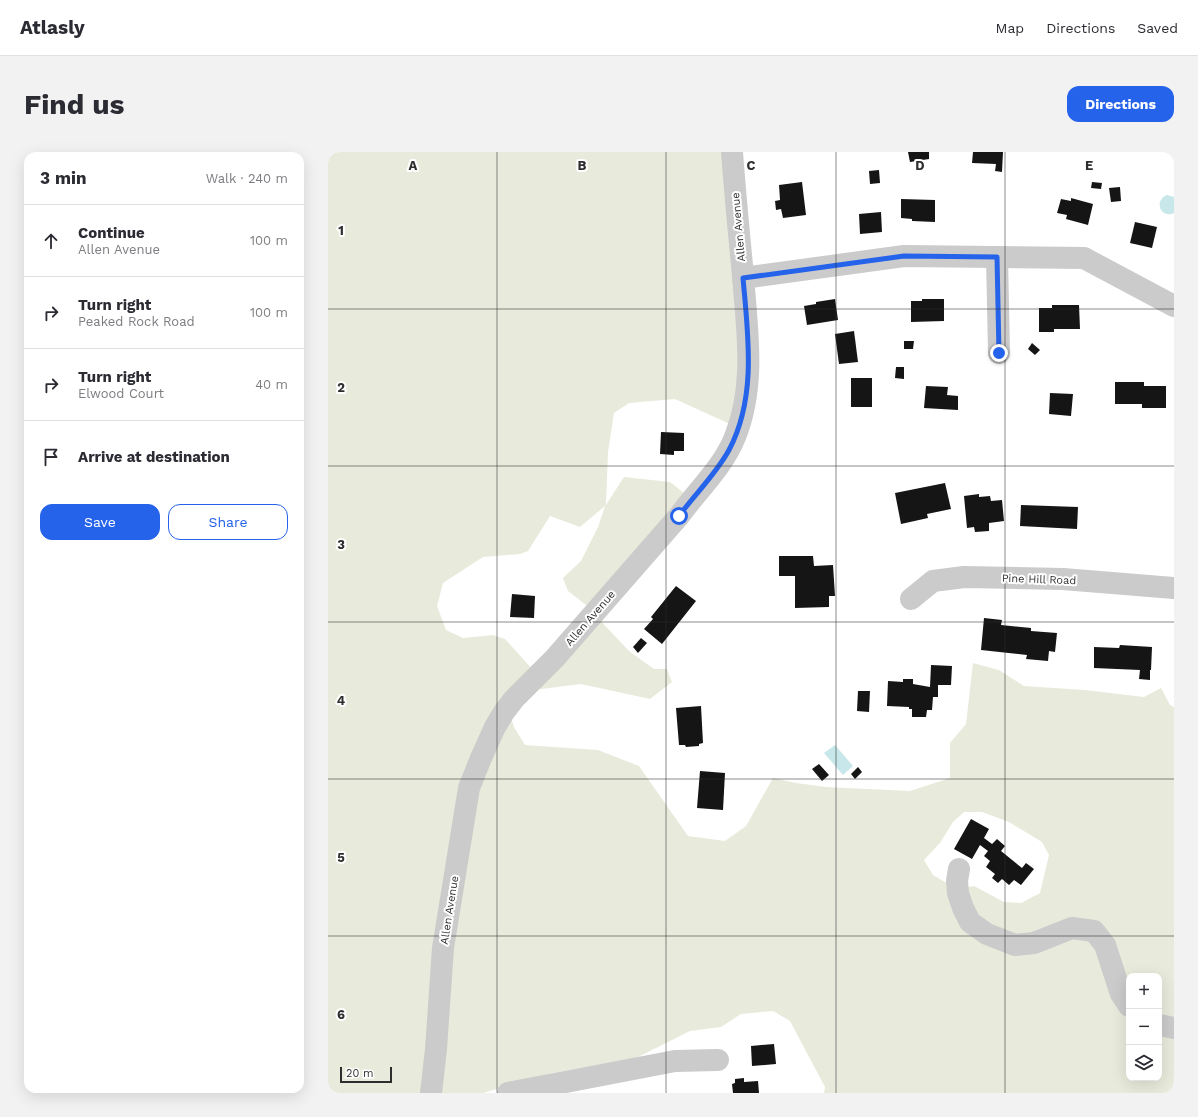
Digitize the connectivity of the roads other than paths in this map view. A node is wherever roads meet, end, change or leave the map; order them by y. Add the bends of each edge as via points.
1 (732, 152) edge
2 (997, 257) junction
3 (743, 278) junction
4 (1174, 306) edge
5 (999, 353) dead end
6 (1174, 588) edge
7 (912, 599) dead end
8 (959, 870) dead end
9 (1126, 1002) edge
10 (1162, 1026) edge
11 (1174, 1028) edge
12 (718, 1060) dead end
13 (431, 1093) edge
14 (508, 1093) edge

1 - 3 street, Allen Avenue
2 - 3 street via 904,256
2 - 4 street via 1084,258
2 - 5 street
3 - 13 street, Allen Avenue via 749,373 740,423 728,451 679,516 555,658 514,698 495,727 469,788 442,948
6 - 7 street, Pine Hill Road via 1063,579 964,577 933,581
8 - 9 street via 958,893 963,908 970,922 987,934 1015,945 1034,943 1072,928 1094,931 1105,945 1121,994
10 - 11 street
12 - 14 street via 675,1061

